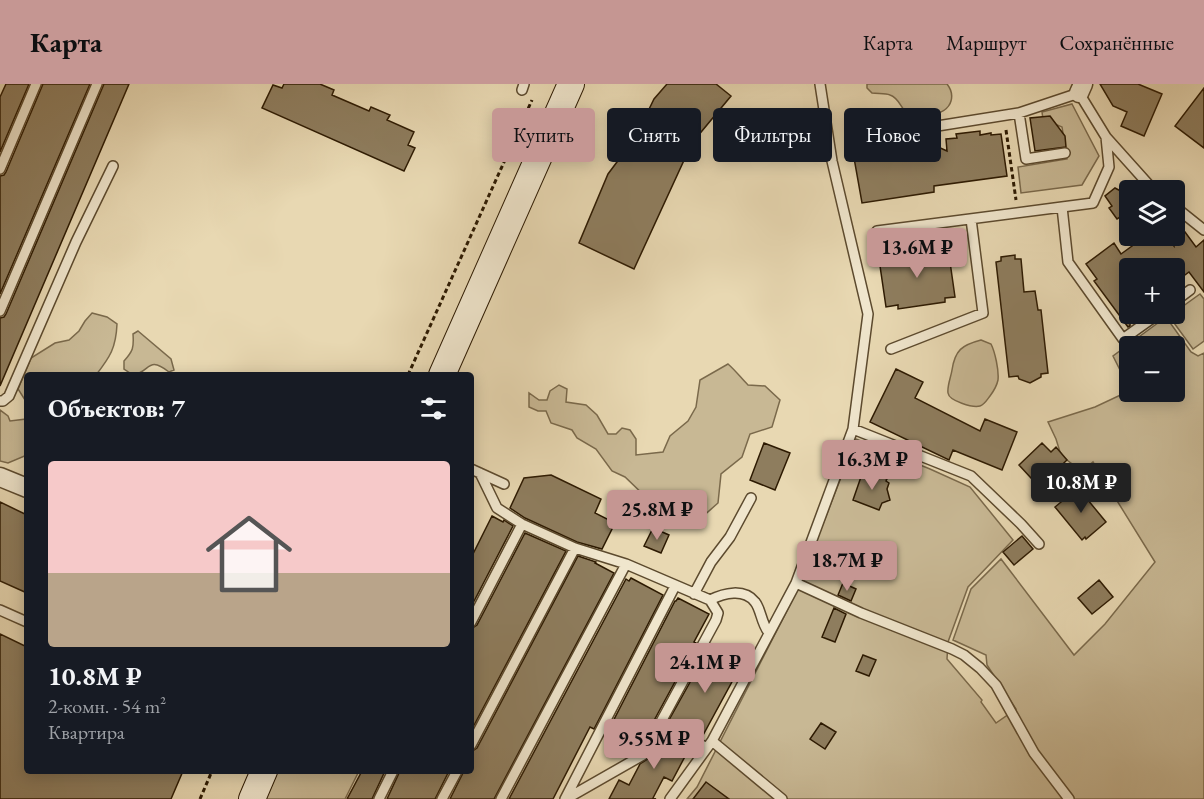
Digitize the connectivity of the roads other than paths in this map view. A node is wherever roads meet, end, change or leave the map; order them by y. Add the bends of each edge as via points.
1 (36, 84) edge
2 (97, 84) edge
3 (571, 84) edge
4 (820, 84) edge
5 (1081, 88) edge
6 (1019, 113) junction
7 (941, 126) edge
8 (1106, 137) junction
9 (1065, 153) dead end
10 (113, 166) dead end
11 (0, 169) edge
12 (1145, 180) edge
13 (1062, 207) junction
14 (1185, 215) edge
15 (971, 219) junction
16 (1204, 230) edge
17 (877, 231) dead end
18 (1190, 290) dead end
19 (1185, 294) edge
20 (0, 311) edge
21 (1144, 324) edge
22 (891, 349) dead end
23 (443, 372) edge
24 (0, 401) edge
25 (853, 429) junction
26 (476, 471) edge
27 (0, 477) edge
28 (504, 484) dead end
29 (24, 487) edge
30 (752, 498) dead end
31 (522, 524) junction
32 (1039, 544) dead end
33 (575, 548) junction
34 (626, 564) junction
35 (796, 583) junction
36 (675, 586) junction
37 (694, 594) junction
38 (710, 600) junction
39 (0, 610) edge
40 (474, 616) edge
41 (24, 621) edge
42 (769, 633) junction
43 (660, 723) junction
44 (474, 739) edge
45 (710, 745) junction
46 (263, 774) edge
47 (392, 774) edge
48 (455, 774) edge
49 (252, 799) edge
50 (379, 799) edge
51 (442, 799) edge
52 (501, 799) edge
53 (565, 799) edge
54 (670, 799) edge
55 (782, 799) edge
56 (1069, 799) edge

1 - 11 lane
2 - 20 lane
3 - 23 street
4 - 25 lane via 832,161 868,314
5 - 6 lane
5 - 8 lane
6 - 7 lane
6 - 9 lane via 1026,159
8 - 12 lane
8 - 13 lane via 1109,166 1093,203
10 - 24 lane via 75,242 9,396
13 - 15 lane
13 - 21 lane via 1068,262 1123,339
14 - 16 lane
15 - 17 lane
15 - 22 lane via 983,313
18 - 19 lane
25 - 32 lane via 970,476
25 - 35 lane
26 - 28 lane
26 - 31 lane via 497,508
27 - 29 street
30 - 37 lane
31 - 33 lane
31 - 40 lane
33 - 34 lane
33 - 44 lane
34 - 36 lane
34 - 52 lane
35 - 42 lane
35 - 56 lane via 964,655 996,685 1035,753
36 - 37 lane
36 - 53 lane
37 - 38 lane
38 - 42 lane via 732,593 744,595 756,603
38 - 43 lane via 718,613 716,620
39 - 41 lane
42 - 45 lane
43 - 45 lane
43 - 53 lane via 643,755
45 - 54 lane
45 - 55 lane
46 - 49 street
47 - 50 lane
48 - 51 lane

